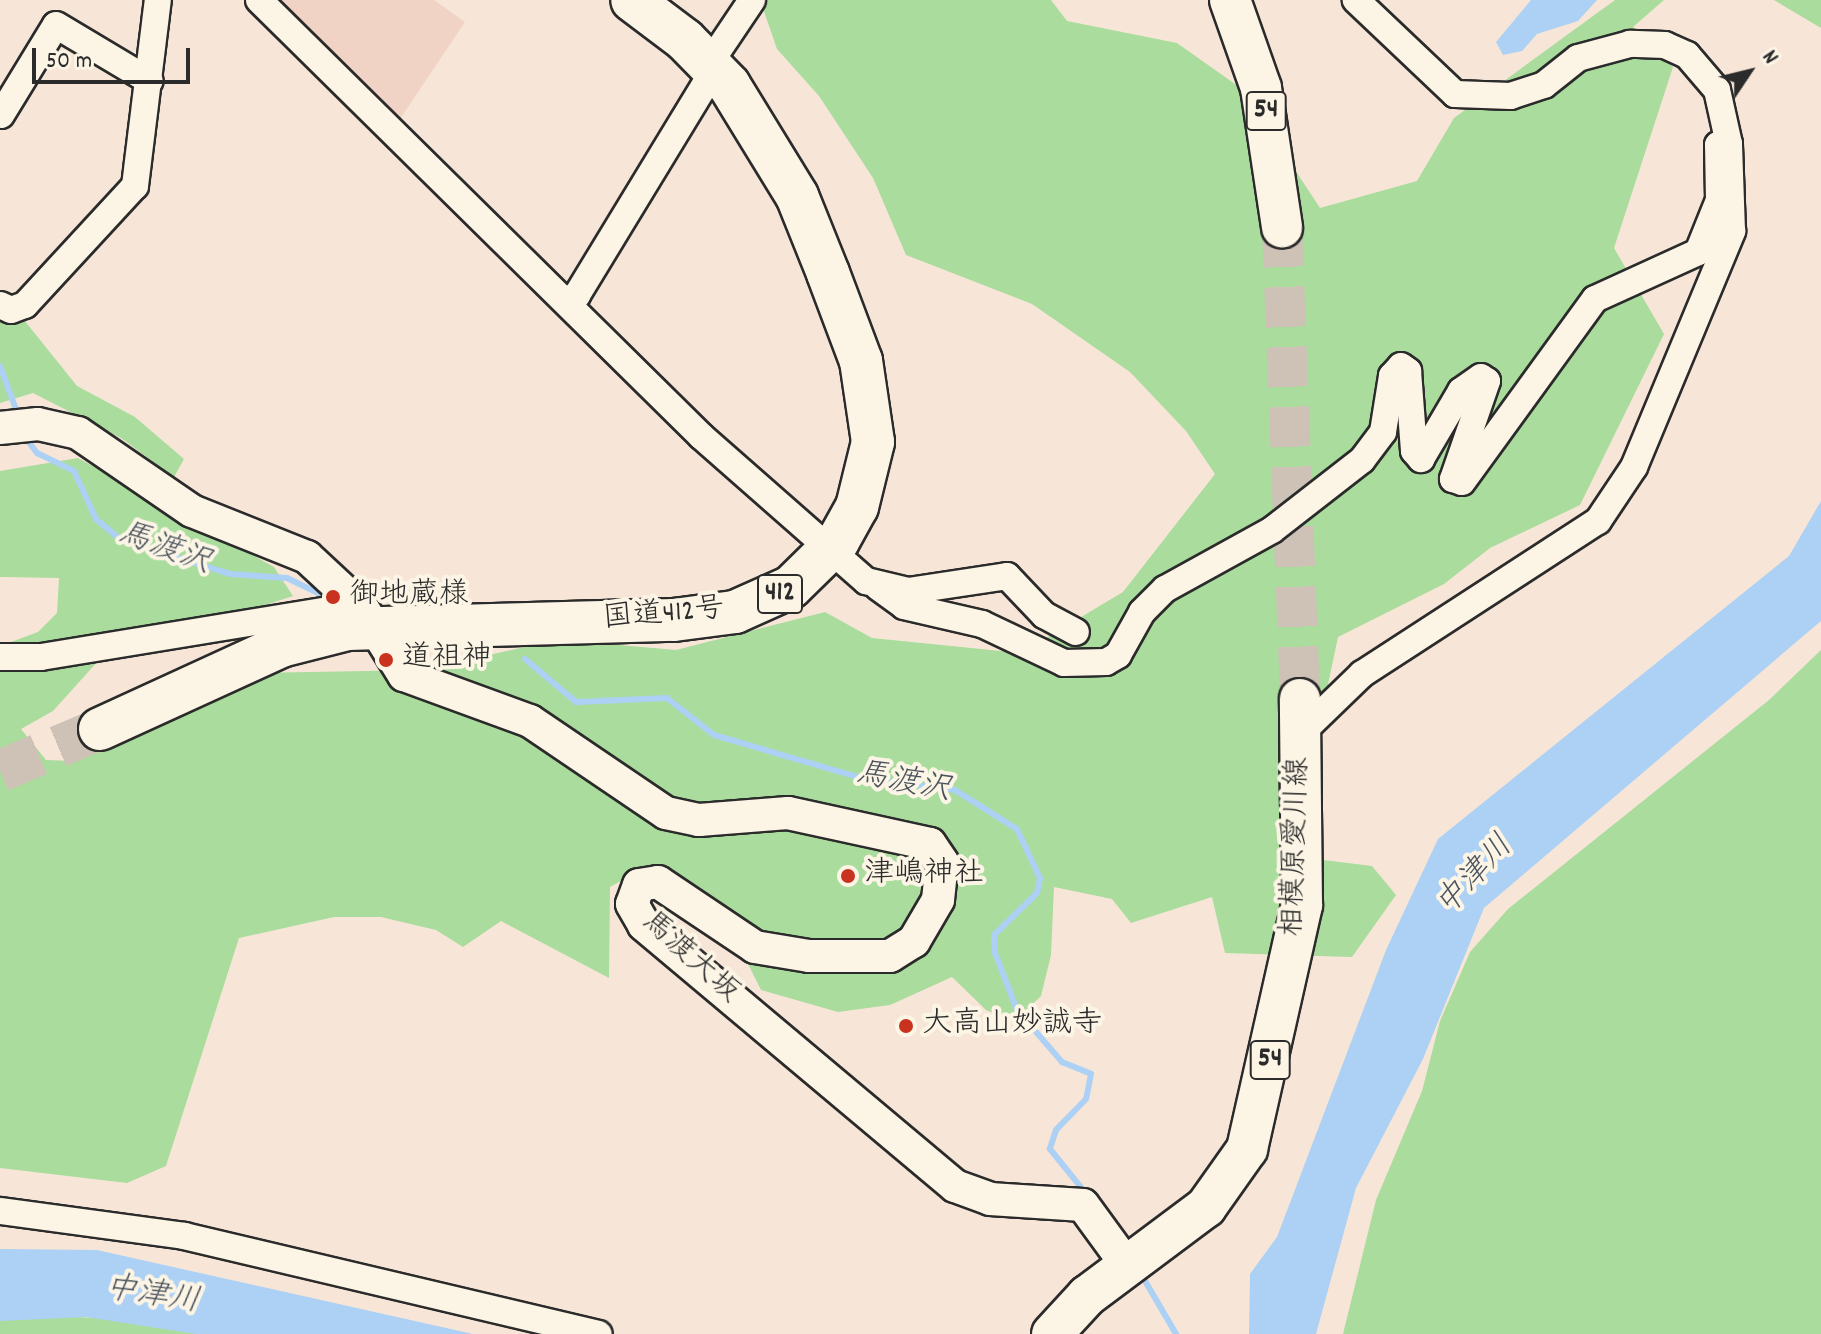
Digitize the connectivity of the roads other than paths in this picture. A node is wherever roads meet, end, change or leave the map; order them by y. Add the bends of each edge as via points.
1 (158, 0) edge
2 (259, 0) edge
3 (632, 0) edge
4 (752, 0) edge
5 (1230, 0) edge
6 (1356, 0) edge
7 (711, 67) junction
8 (150, 81) junction
9 (1, 115) edge
10 (1729, 144) junction
11 (1282, 227) tunnel mouth
12 (566, 301) junction
13 (0, 305) edge
14 (0, 428) edge
15 (831, 550) junction
16 (878, 587) junction
17 (367, 616) junction
18 (1076, 632) dead end
19 (0, 657) edge
20 (1300, 716) joint
21 (100, 729) tunnel mouth
22 (0, 1211) edge
23 (1129, 1268) junction
24 (599, 1334) edge
25 (1052, 1334) edge

1 - 8 street
2 - 12 street
3 - 7 highway, 国道412号 / 412
4 - 7 street
5 - 11 main road, 54 via 1261,88
6 - 10 street via 1455,94 1511,96 1544,85 1578,58 1630,44 1665,45 1687,55 1710,80
7 - 12 street via 577,295
7 - 15 highway, 国道412号 / 412 via 762,133 797,196 861,361 873,442 857,507
8 - 9 street via 61,16
8 - 13 street via 140,171 127,201 25,305 11,310
10 - 16 street via 1718,145 1719,200 1698,252 1595,299 1462,482 1453,479 1487,381 1481,377 1461,391 1421,459 1414,451 1408,371 1401,366 1392,376 1383,432 1362,460 1272,530 1165,589 1142,612 1118,655 1106,662 1064,663 982,624 904,606
10 - 20 street via 1732,231 1634,467 1607,511
12 - 15 street via 701,436
14 - 17 street via 38,424 78,433 192,511 307,557
15 - 16 street
15 - 17 highway, 国道412号 / 412 via 791,587 735,612 674,620
16 - 18 street via 908,591 1007,576 1044,615
17 - 19 street via 41,657
17 - 21 highway, 国道412号 / 412 via 281,646
17 - 23 street, 馬渡大坂 via 404,675 521,716 666,813 699,820 788,813 930,844 942,862 938,900 914,941 890,956 809,956 755,947 658,882 639,885 632,904 644,925 955,1186 990,1199 1083,1205
20 - 23 main road, 相模原愛川線 / 54 via 1302,905 1253,1133 1218,1195
22 - 24 street via 184,1236
23 - 25 main road, 相模原愛川線 / 54 via 1087,1296

